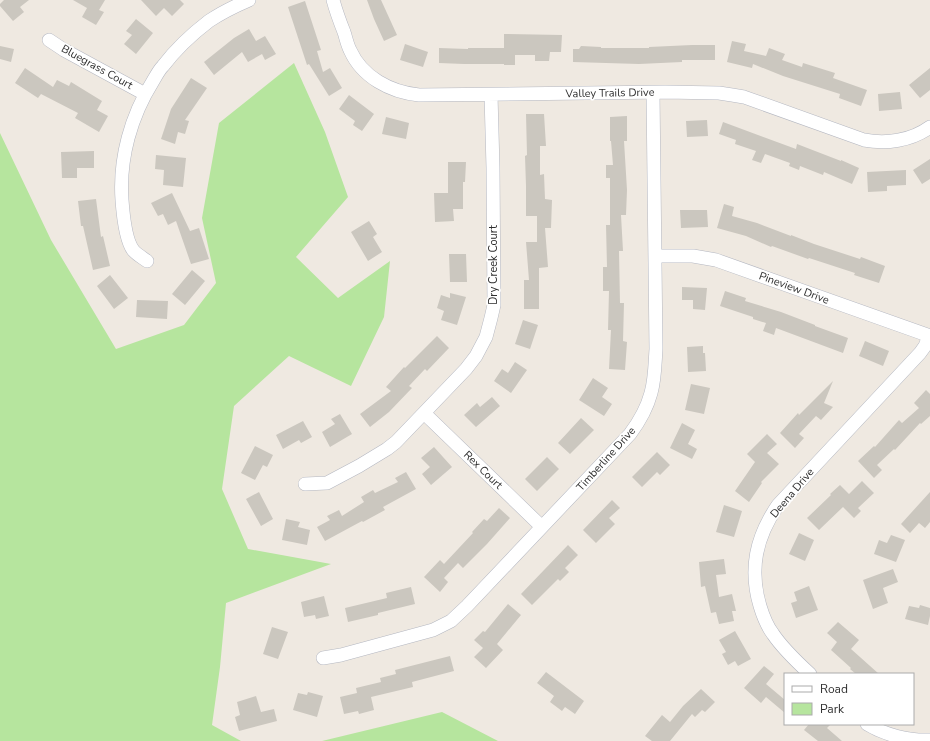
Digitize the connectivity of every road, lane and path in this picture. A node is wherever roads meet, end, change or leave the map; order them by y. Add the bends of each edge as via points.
1 (249, 0) edge
2 (333, 0) edge
3 (49, 40) dead end
4 (653, 93) junction
5 (145, 94) junction
6 (491, 95) junction
7 (930, 127) edge
8 (655, 256) junction
9 (147, 261) dead end
10 (929, 336) edge
11 (424, 413) junction
12 (306, 484) dead end
13 (542, 527) junction
14 (323, 658) dead end
15 (809, 673) edge
16 (868, 725) edge
17 (930, 740) edge

1 - 5 street via 210,20 195,32 172,54
2 - 6 street, Valley Trails Drive via 355,60 369,75 387,87 419,95
3 - 5 street, Bluegrass Court
4 - 6 street, Valley Trails Drive
4 - 7 street, Valley Trails Drive via 719,93 744,97 864,140 892,141 917,135
4 - 8 street, Timberline Drive
5 - 9 street via 130,129 121,188 123,218 128,239 133,250
6 - 11 street, Dry Creek Court via 494,305 486,337 476,356
8 - 10 street, Pineview Drive via 693,256 716,260
8 - 13 street, Timberline Drive via 656,349 653,380 647,404 630,434
10 - 15 street, Deena Drive via 920,353 778,505 764,529 755,570 763,616 772,633
11 - 12 street, Dry Creek Court via 396,442 359,466 327,483
11 - 13 street, Rex Court
13 - 14 street, Timberline Drive via 451,621 433,630
16 - 17 street via 894,736

